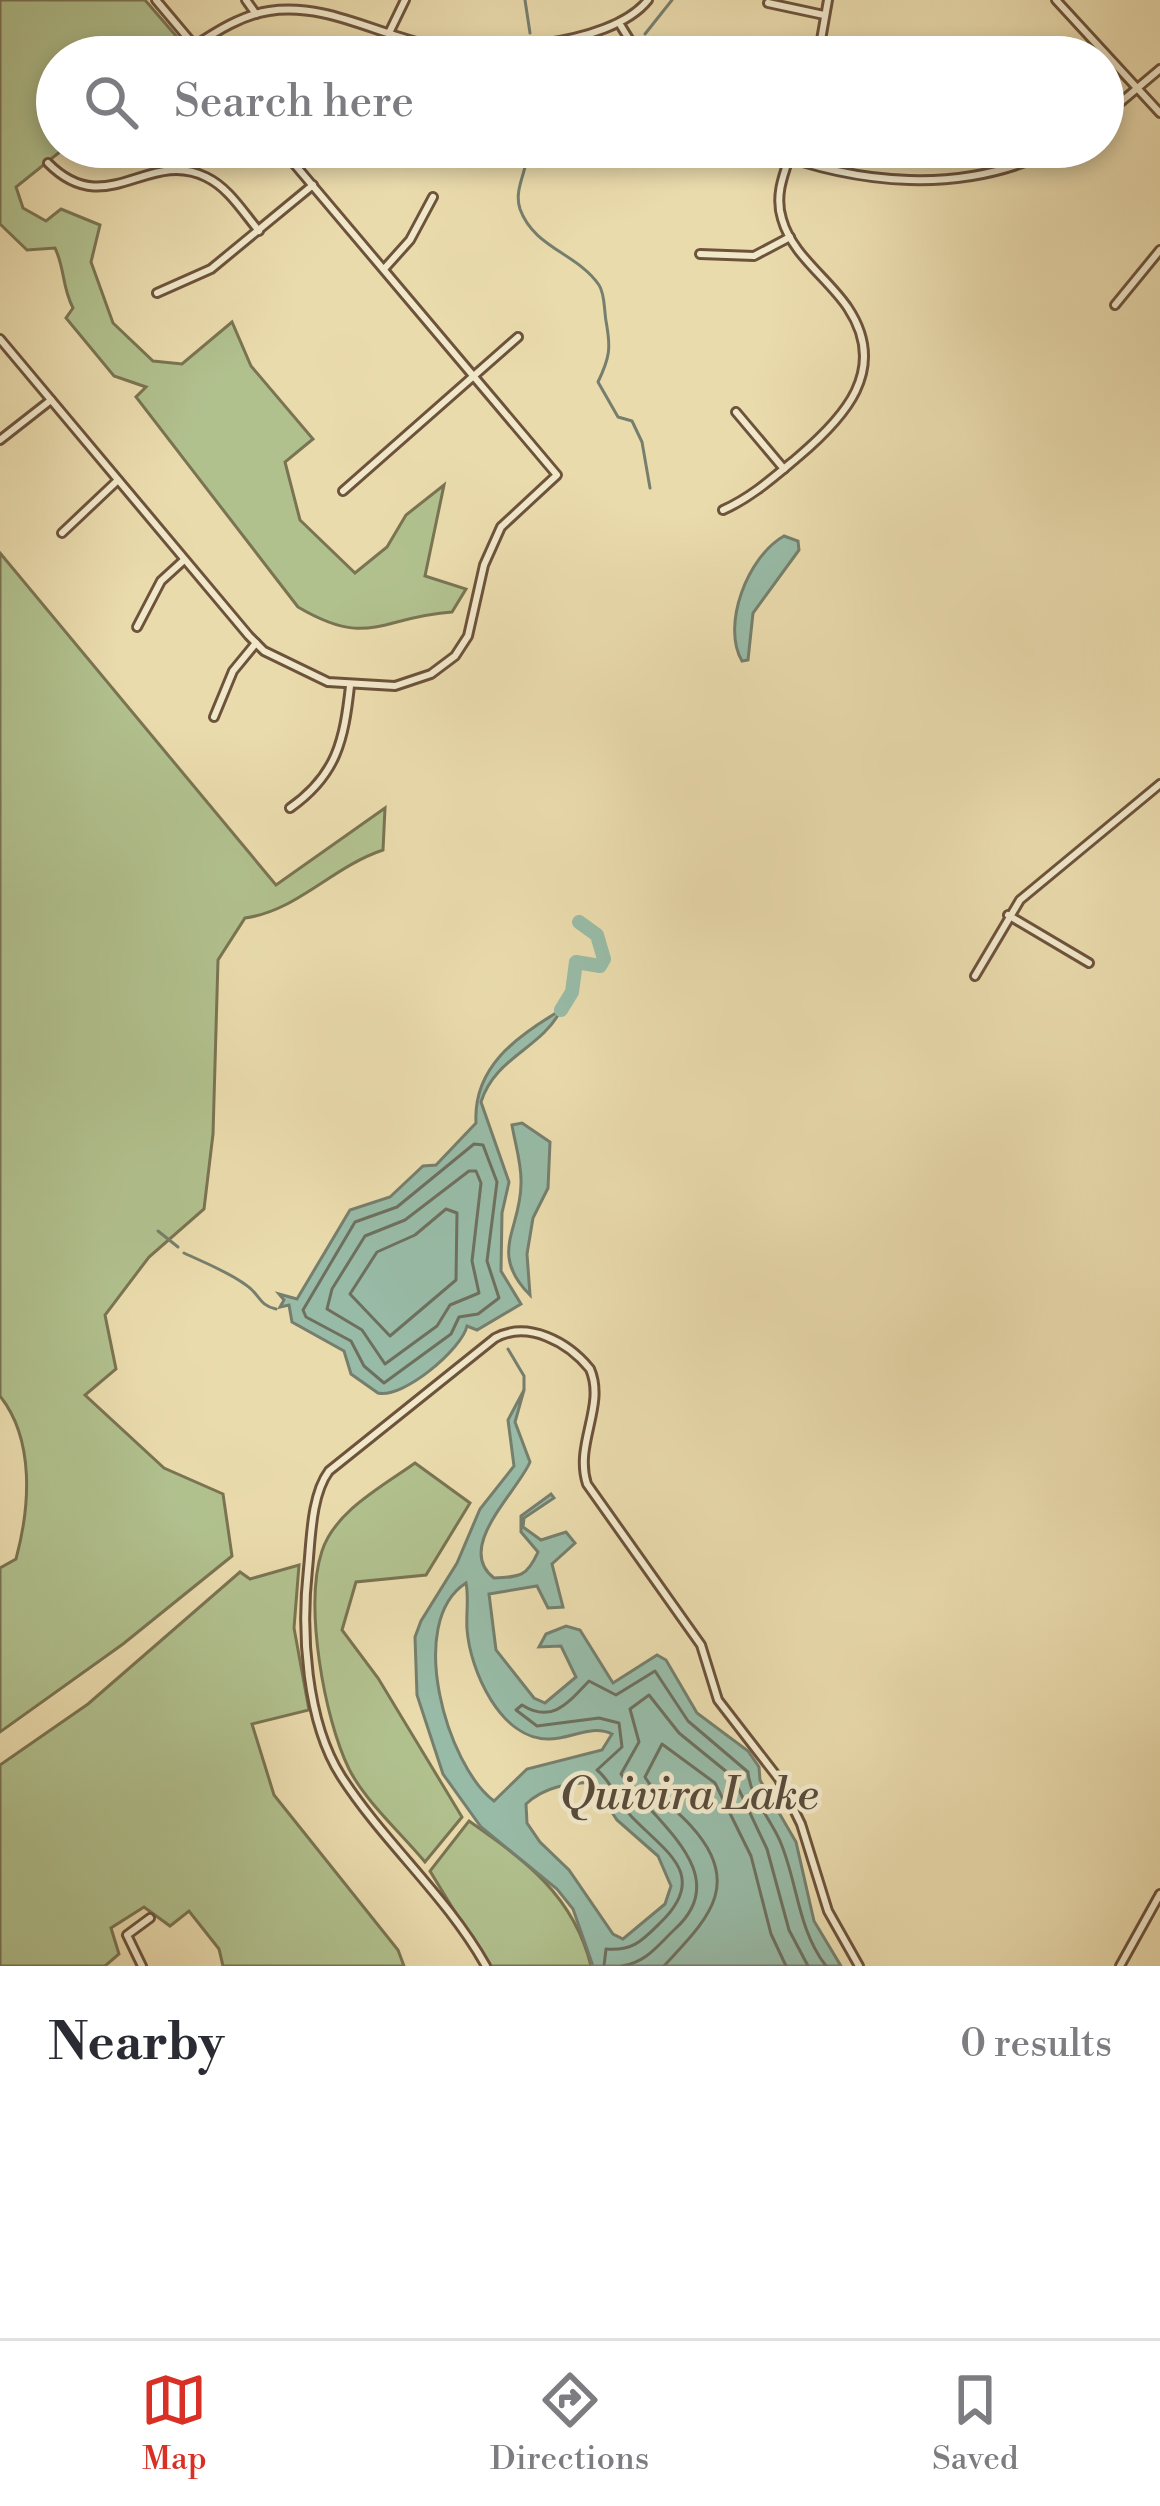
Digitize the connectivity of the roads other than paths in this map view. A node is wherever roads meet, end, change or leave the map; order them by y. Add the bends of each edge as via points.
1 (156, 0) edge
2 (246, 0) edge
3 (405, 0) edge
4 (648, 0) edge
5 (828, 0) edge
6 (1056, 0) edge
7 (768, 3) dead end
8 (294, 5) edge
9 (256, 14) junction
10 (824, 15) junction
11 (621, 26) junction
12 (388, 33) junction
13 (186, 36) edge
14 (213, 36) edge
15 (404, 36) edge
16 (583, 36) edge
17 (627, 36) edge
18 (821, 36) edge
19 (1090, 36) edge
20 (1160, 69) edge
21 (1124, 72) edge
22 (1139, 88) junction
23 (1124, 100) edge
24 (1160, 113) edge
25 (54, 168) edge
26 (298, 168) edge
27 (786, 168) edge
28 (825, 168) edge
29 (1006, 168) edge
30 (313, 185) junction
31 (433, 197) dead end
32 (259, 231) junction
33 (790, 237) junction
34 (1160, 250) edge
35 (700, 254) dead end
36 (383, 269) junction
37 (157, 293) dead end
38 (1115, 305) dead end
39 (518, 337) dead end
40 (0, 339) edge
41 (473, 375) junction
42 (51, 400) junction
43 (736, 412) dead end
44 (0, 440) edge
45 (784, 469) junction
46 (118, 480) junction
47 (343, 491) dead end
48 (723, 511) dead end
49 (62, 533) dead end
50 (184, 560) junction
51 (137, 627) dead end
52 (256, 643) junction
53 (350, 686) junction
54 (214, 717) dead end
55 (1160, 784) edge
56 (290, 808) dead end
57 (1008, 915) junction
58 (1089, 963) dead end
59 (975, 976) dead end
60 (1160, 1894) edge
61 (150, 1918) dead end
62 (142, 1966) edge
63 (486, 1966) edge
64 (859, 1966) edge
65 (1120, 1966) edge

1 - 13 street
2 - 9 street
3 - 12 street
4 - 11 street
5 - 10 street
6 - 19 street
7 - 10 street
8 - 9 street
8 - 12 street
9 - 14 street
10 - 18 street
11 - 16 street
11 - 17 street
12 - 15 street
20 - 22 street
21 - 22 street
22 - 23 street
22 - 24 street
25 - 32 street via 99,189 161,171 193,172 224,190
26 - 30 street
27 - 33 street via 778,202
28 - 29 street via 936,182
30 - 32 street
30 - 36 street
31 - 36 street
32 - 37 street via 211,269
33 - 35 street via 754,256
33 - 45 street via 849,310 860,332 863,382 845,413
34 - 38 street
36 - 41 street
39 - 41 street
40 - 42 street
41 - 47 street
41 - 53 street via 557,475 501,527 455,656 395,686
42 - 44 street
42 - 46 street
43 - 45 street
45 - 48 street
46 - 49 street
46 - 50 street
50 - 51 street via 161,581
50 - 52 street
52 - 53 street via 295,668
52 - 54 street via 233,671
53 - 56 street via 332,770
55 - 57 street
57 - 58 street
57 - 59 street
60 - 65 street
61 - 62 street via 130,1938
63 - 64 street via 451,1908 334,1764 306,1640 308,1563 320,1489 336,1463 504,1333 532,1331 581,1357 594,1378 582,1444 587,1484 701,1645 718,1700 779,1779 828,1912

